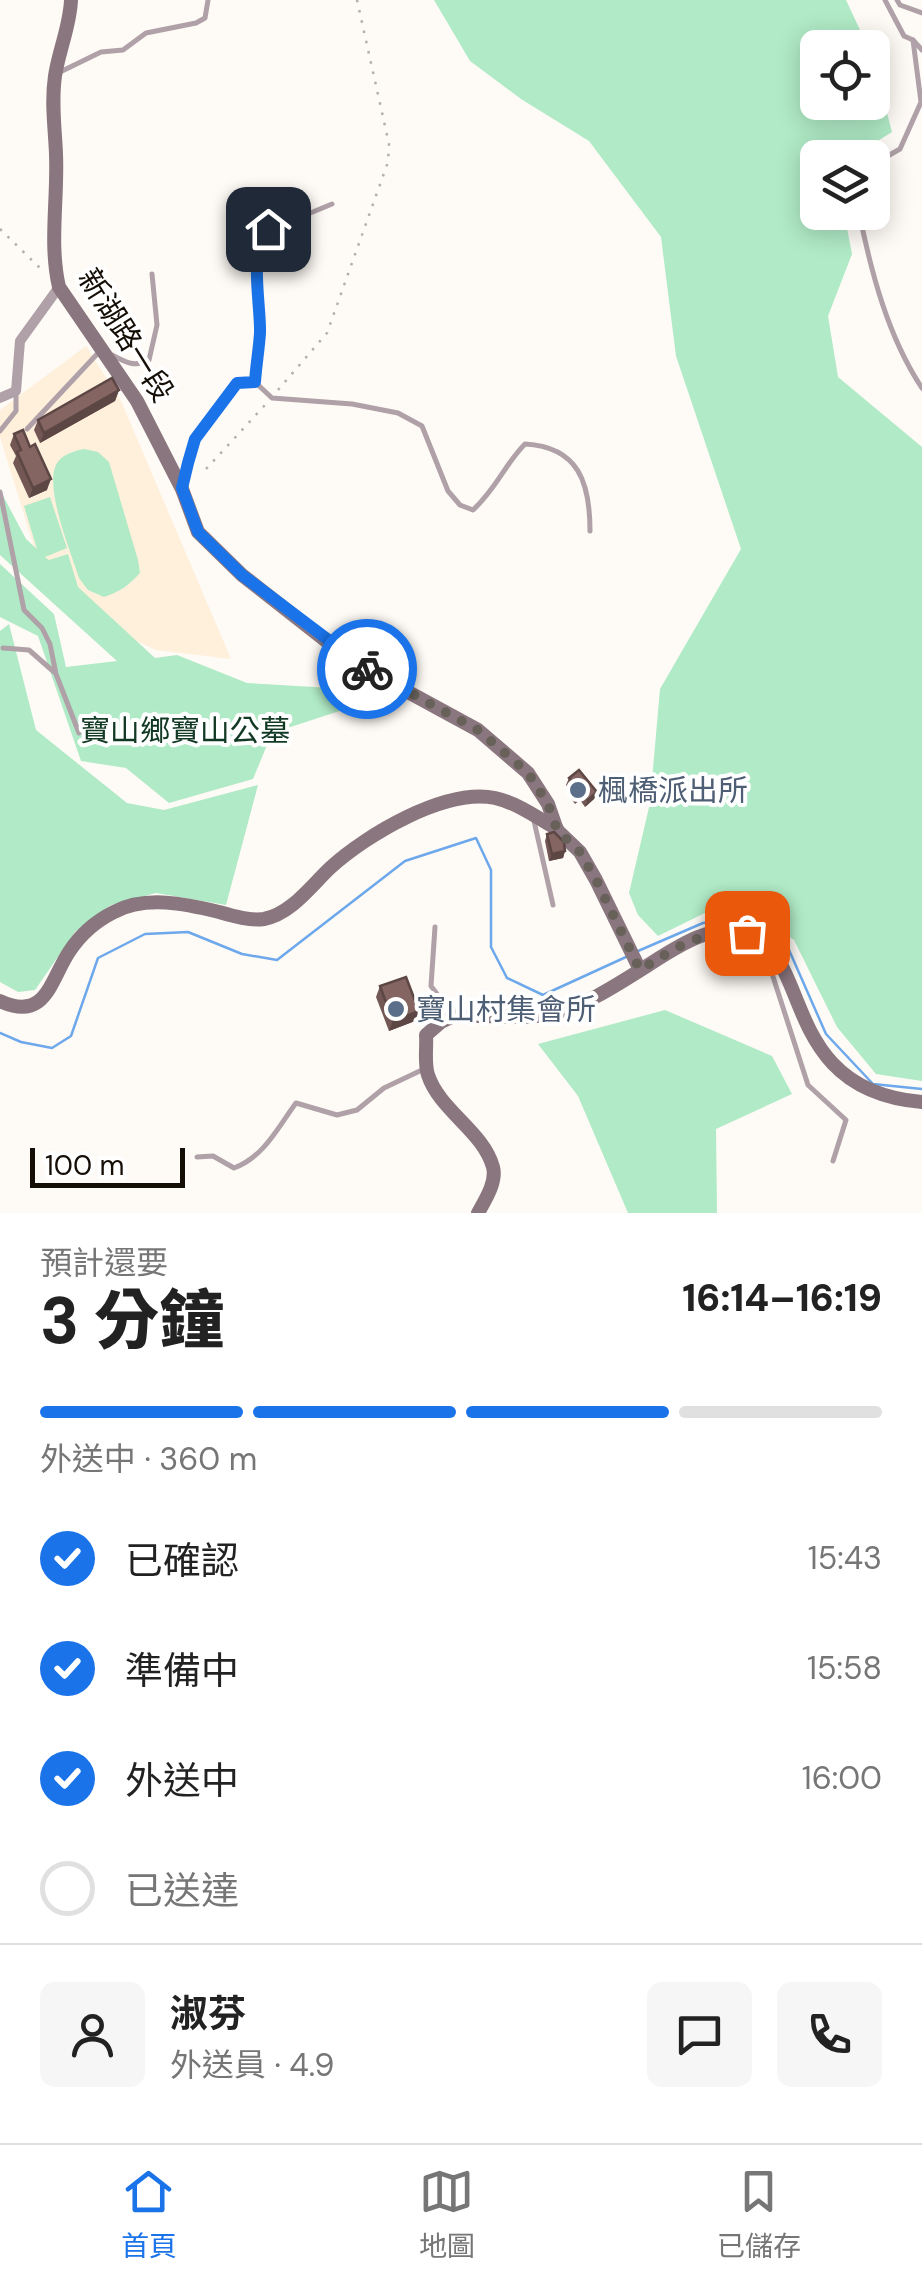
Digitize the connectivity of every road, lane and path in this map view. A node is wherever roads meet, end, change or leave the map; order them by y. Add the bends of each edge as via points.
1 (71, 0) edge
2 (208, 0) edge
3 (357, 0) edge
4 (885, 0) edge
5 (897, 0) edge
6 (922, 13) edge
7 (913, 40) junction
8 (922, 50) edge
9 (55, 74) junction
10 (890, 154) edge
11 (332, 204) dead end
12 (0, 229) edge
13 (863, 230) edge
14 (152, 274) dead end
15 (59, 287) junction
16 (101, 349) junction
17 (255, 382) junction
18 (922, 388) edge
19 (16, 391) junction
20 (0, 398) edge
21 (272, 398) junction
22 (0, 430) edge
23 (27, 430) edge
24 (206, 469) dead end
25 (182, 488) junction
26 (0, 492) edge
27 (590, 531) dead end
28 (3, 648) dead end
29 (56, 674) junction
30 (78, 734) dead end
31 (533, 815) junction
32 (557, 830) junction
33 (553, 906) dead end
34 (435, 927) dead end
35 (762, 940) junction
36 (640, 970) junction
37 (0, 1000) edge
38 (454, 1016) junction
39 (427, 1068) junction
40 (922, 1102) edge
41 (197, 1157) dead end
42 (832, 1161) dead end
43 (478, 1213) edge

1 - 9 street, 新湖路一段
2 - 9 lane via 196,23 146,34 123,50 102,52
3 - 21 path via 388,162 327,334
4 - 7 lane via 904,36
5 - 6 lane
7 - 8 lane
7 - 10 lane via 921,102 900,149
9 - 15 street, 新湖路一段
11 - 17 lane via 262,233
12 - 15 path
13 - 18 lane via 870,266
14 - 16 lane via 157,325 148,360 125,362
15 - 16 street, 新湖路一段
15 - 19 street via 20,341
16 - 23 lane
16 - 25 street, 新湖路一段
17 - 21 lane
17 - 25 lane via 237,383 195,439
19 - 20 street
19 - 22 lane via 16,411
21 - 24 path
21 - 27 lane via 398,412 422,426 448,491 473,510 525,444 563,452 590,498
25 - 32 street, 新湖路一段 via 198,532 242,575 354,662 506,751 528,773
26 - 29 lane via 24,610 42,628
28 - 29 lane via 29,650
29 - 30 lane
31 - 32 street
31 - 33 lane
31 - 37 street via 498,798 428,808 362,844 287,910 262,920 172,904 131,905 82,935 38,1003 11,1006
32 - 36 street, 新湖路一段 via 588,866
34 - 38 lane via 432,986
35 - 36 street via 728,930 711,934
35 - 40 street via 826,1058 876,1094
35 - 42 lane via 808,1085 846,1120
36 - 38 street via 550,1014
38 - 39 street via 426,1035
39 - 41 lane via 357,1110 338,1114 296,1103 248,1163 234,1168 213,1156
39 - 43 street via 492,1168

